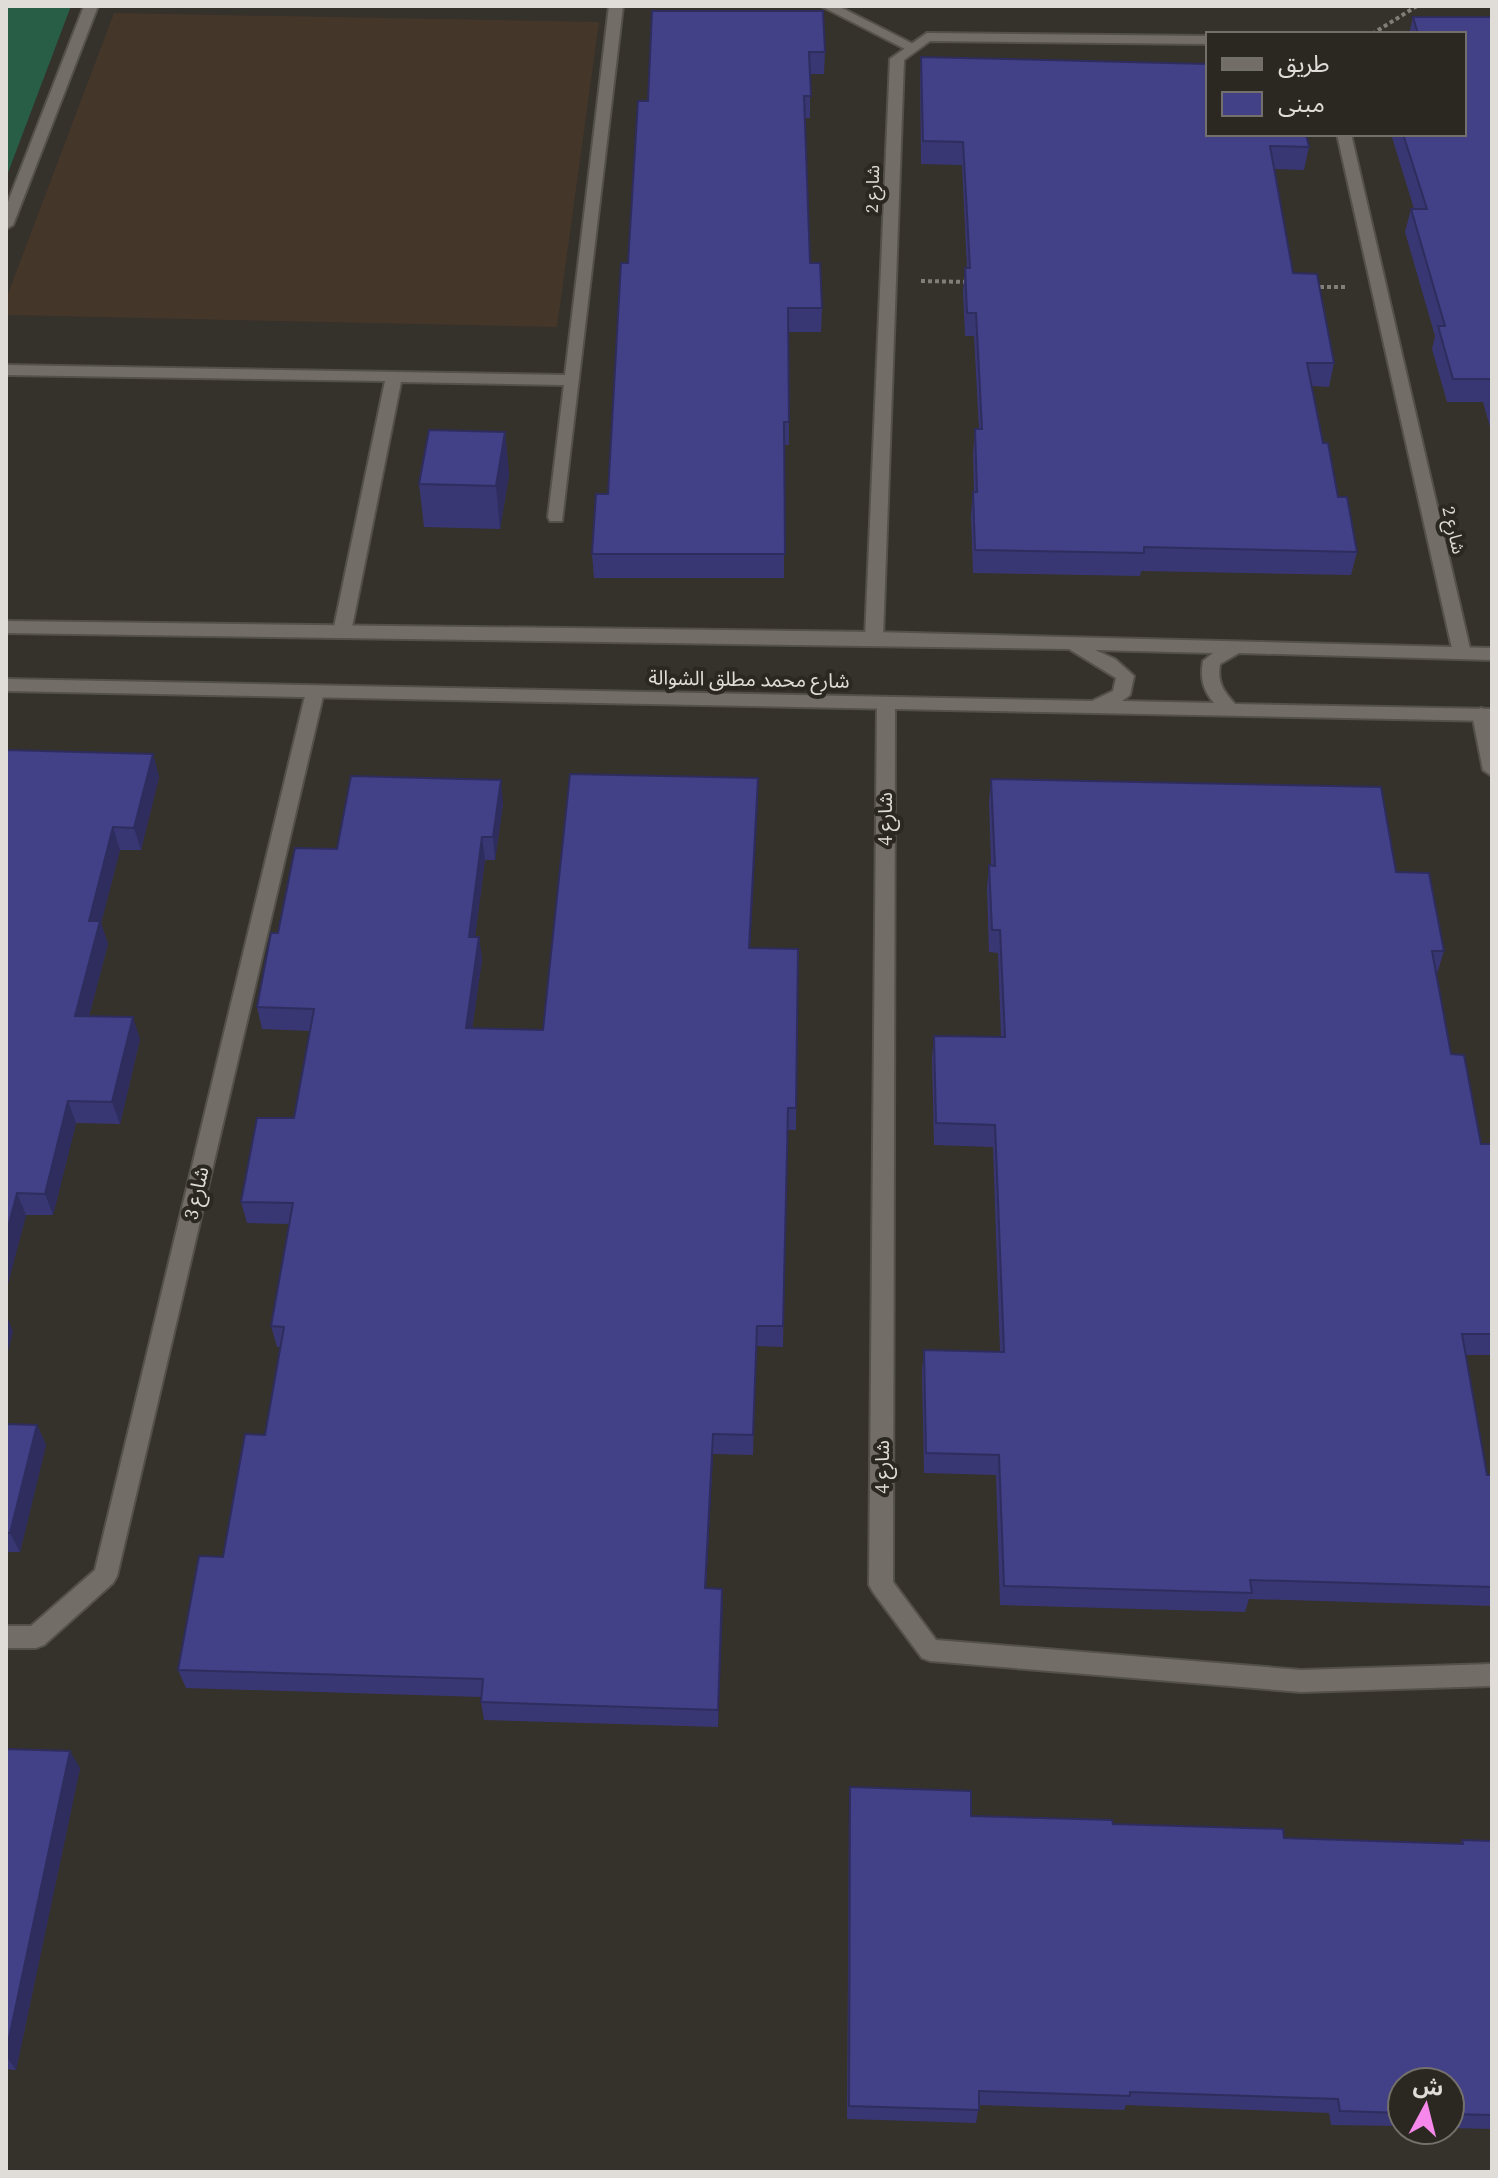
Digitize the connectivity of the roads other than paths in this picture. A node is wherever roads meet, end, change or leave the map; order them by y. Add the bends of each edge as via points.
1 (91, 6) edge
2 (616, 6) edge
3 (828, 6) edge
4 (1206, 40) edge
5 (912, 47) junction
6 (1344, 136) edge
7 (6, 225) edge
8 (6, 370) edge
9 (394, 377) junction
10 (573, 380) junction
11 (556, 517) dead end
12 (6, 627) edge
13 (342, 632) junction
14 (874, 638) junction
15 (1066, 643) junction
16 (1235, 648) junction
17 (1462, 653) junction
18 (1492, 654) edge
19 (6, 685) edge
20 (315, 692) junction
21 (886, 703) junction
22 (1092, 707) junction
23 (1231, 710) junction
24 (1486, 715) edge
25 (1492, 770) edge
26 (6, 1637) edge
27 (1492, 1675) edge

1 - 7 street
2 - 10 street
3 - 5 street
4 - 5 street via 927,37
5 - 14 street, شارع 2 via 897,59
6 - 17 street, شارع 2
8 - 9 street
9 - 10 street
9 - 13 street
10 - 11 street
12 - 13 street, شارع محمد مطلق الشوالة
13 - 14 street, شارع محمد مطلق الشوالة
14 - 15 street, شارع محمد مطلق الشوالة
15 - 16 street, شارع محمد مطلق الشوالة
15 - 22 street via 1125,676 1121,695
16 - 17 street, شارع محمد مطلق الشوالة
16 - 23 street via 1212,661 1208,677 1214,695
17 - 18 street, شارع محمد مطلق الشوالة
19 - 20 street, شارع محمد مطلق الشوالة
20 - 21 street, شارع محمد مطلق الشوالة
20 - 26 street, شارع 3 via 105,1576 36,1637
21 - 22 street, شارع محمد مطلق الشوالة
21 - 27 street, شارع 4 via 881,1585 930,1650 1301,1681
22 - 23 street, شارع محمد مطلق الشوالة
23 - 24 street, شارع محمد مطلق الشوالة
24 - 25 street

